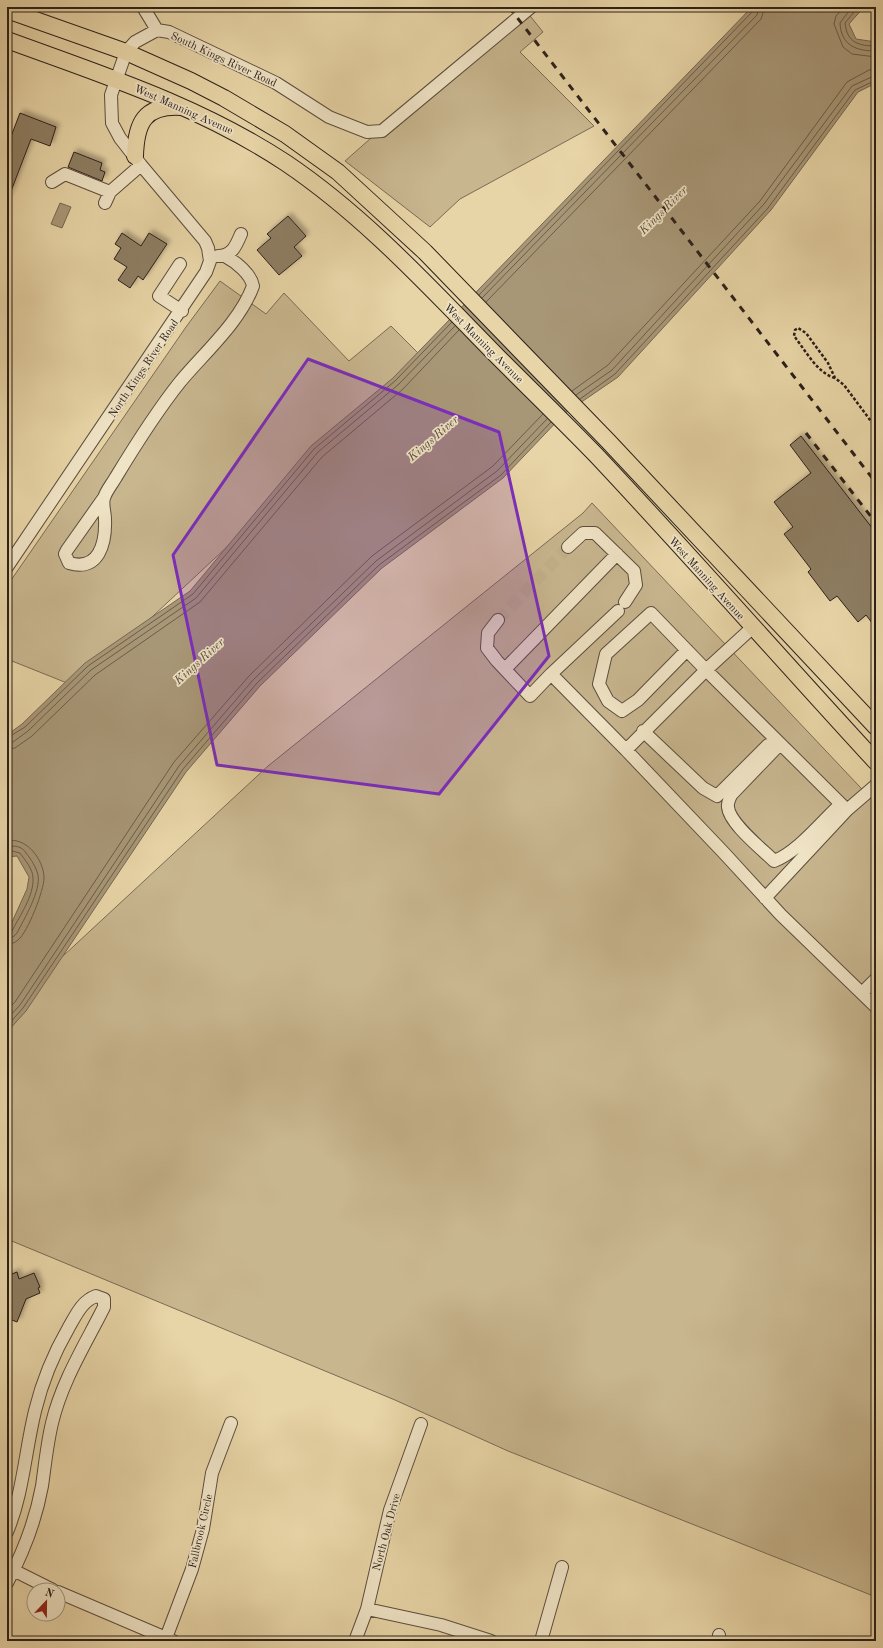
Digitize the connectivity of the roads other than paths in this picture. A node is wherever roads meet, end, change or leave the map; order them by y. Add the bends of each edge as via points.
1 (143, 7) edge
2 (531, 7) edge
3 (7, 10) edge
4 (157, 30) junction
5 (7, 40) edge
6 (126, 52) junction
7 (116, 79) junction
8 (184, 107) junction
9 (138, 161) junction
10 (52, 182) dead end
11 (241, 234) dead end
12 (225, 256) junction
13 (210, 257) junction
14 (180, 264) dead end
15 (182, 311) junction
16 (103, 498) junction
17 (568, 547) tunnel mouth
18 (617, 554) junction
19 (7, 567) edge
20 (498, 620) tunnel mouth
21 (753, 628) junction
22 (688, 650) junction
23 (505, 669) junction
24 (706, 670) junction
25 (551, 674) junction
26 (876, 727) edge
27 (643, 731) junction
28 (777, 741) junction
29 (626, 750) junction
30 (876, 762) edge
31 (876, 785) edge
32 (844, 807) junction
33 (765, 898) junction
34 (876, 979) edge
35 (862, 993) junction
36 (876, 1007) edge
37 (231, 1423) dead end
38 (421, 1424) dead end
39 (7, 1532) edge
40 (562, 1567) dead end
41 (10, 1569) edge
42 (7, 1582) edge
43 (37, 1582) edge
44 (66, 1595) edge
45 (367, 1609) junction
46 (169, 1639) edge
47 (355, 1641) edge
48 (491, 1641) edge
49 (541, 1641) edge

1 - 4 street
2 - 4 street, South Kings River Road via 382,131 367,132 329,117 276,83 169,32
3 - 6 main road, West Manning Avenue
4 - 6 street, South Kings River Road via 135,42
5 - 7 main road, West Manning Avenue
6 - 7 street, South Kings River Road
6 - 26 main road, West Manning Avenue via 224,98 285,134 338,172 425,252 609,442
7 - 8 main road, West Manning Avenue
7 - 9 street, South Kings River Road via 110,100 112,124
8 - 9 main road via 164,107 144,118 137,131
8 - 21 main road, West Manning Avenue via 256,144 326,191 377,235 596,455
9 - 10 street via 108,198 65,174
9 - 13 street, South Kings River Road via 205,241
11 - 12 street via 232,252
12 - 13 street
12 - 16 street via 250,278 253,286 251,292 232,321 148,425
13 - 15 street, North Kings River Road via 206,272
14 - 15 street via 159,296
15 - 19 street, North Kings River Road
16 - 16 street via 67,550 65,554 69,563 82,565 96,558 106,528
17 - 18 street via 583,533 595,533
18 - 23 street
18 - 25 street via 634,571 636,585 621,607
20 - 23 street via 488,633 487,648
21 - 24 street
21 - 30 main road, West Manning Avenue
22 - 22 street via 638,700 622,711 608,701 599,684 606,654 651,613
22 - 24 street
23 - 25 street via 530,696
24 - 27 street
24 - 28 street
25 - 29 street
27 - 28 street via 702,788 717,796
27 - 29 street
28 - 32 street
28 - 32 street via 731,795 727,806 730,814 774,861 783,858
29 - 33 street
31 - 32 street
32 - 33 street
33 - 35 street
34 - 35 street
35 - 36 street
37 - 46 street, Fallbrook Circle via 213,1468 203,1529
38 - 45 street, North Oak Drive via 390,1510
39 - 41 street via 14,1515 24,1472 35,1411 49,1368 85,1302 99,1296 104,1299 104,1307 77,1357 58,1402 38,1506 31,1530
40 - 49 street
41 - 42 street
41 - 43 street
44 - 46 street
45 - 47 street, North Oak Drive
45 - 48 street via 441,1625

